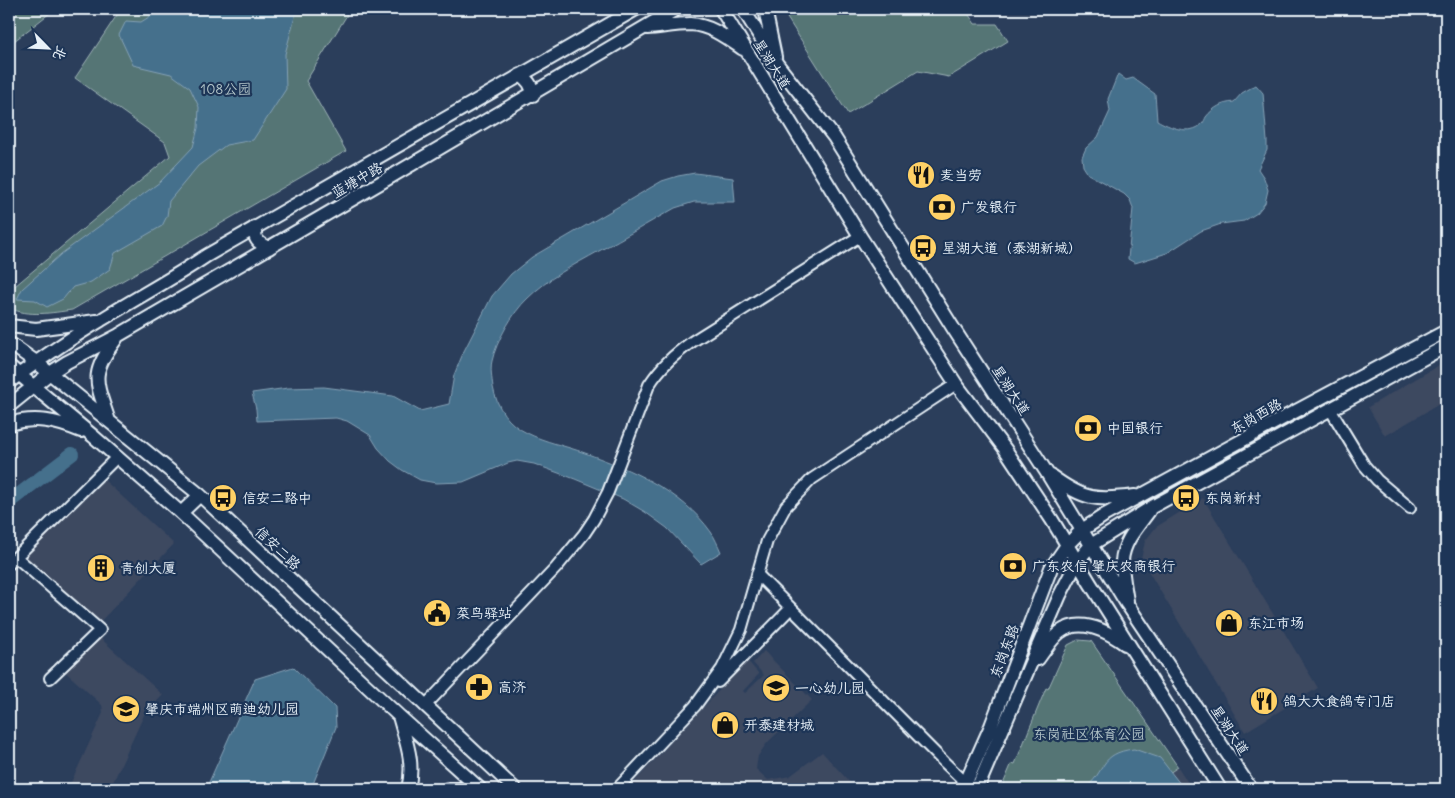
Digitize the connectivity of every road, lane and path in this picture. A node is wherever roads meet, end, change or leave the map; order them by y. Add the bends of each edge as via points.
1 (676, 9) edge
2 (721, 9) edge
3 (743, 9) edge
4 (765, 9) edge
5 (631, 10) edge
6 (642, 29) junction
7 (745, 50) junction
8 (777, 64) junction
9 (520, 75) junction
10 (533, 95) junction
11 (255, 227) junction
12 (860, 236) junction
13 (269, 248) junction
14 (101, 320) junction
15 (9, 326) edge
16 (1446, 331) edge
17 (119, 335) junction
18 (9, 343) edge
19 (1446, 346) edge
20 (36, 362) junction
21 (9, 366) edge
22 (50, 373) junction
23 (14, 378) edge
24 (956, 384) junction
25 (34, 386) junction
26 (9, 406) edge
27 (1330, 409) junction
28 (109, 420) junction
29 (9, 424) edge
30 (93, 436) junction
31 (1024, 437) junction
32 (1004, 449) junction
33 (116, 458) junction
34 (1047, 473) junction
35 (1167, 483) junction
36 (1144, 494) junction
37 (200, 495) junction
38 (1174, 495) junction
39 (1152, 507) junction
40 (1410, 508) dead end
41 (181, 513) junction
42 (1082, 530) junction
43 (1067, 545) junction
44 (1091, 545) junction
45 (12, 561) edge
46 (1078, 562) junction
47 (757, 574) junction
48 (1127, 604) junction
49 (791, 608) junction
50 (1130, 647) junction
51 (50, 678) dead end
52 (1024, 680) junction
53 (425, 706) junction
54 (695, 706) junction
55 (399, 716) junction
56 (971, 787) edge
57 (408, 789) edge
58 (448, 789) edge
59 (480, 789) edge
60 (515, 789) edge
61 (617, 789) edge
62 (1220, 789) edge
63 (1251, 789) edge

1 - 6 main road, 蓝塘中路
2 - 7 main road, 星湖大道
3 - 8 main road, 星湖大道
4 - 8 main road
5 - 9 main road, 蓝塘中路
6 - 7 main road via 681,24 701,26
6 - 10 main road, 蓝塘中路
7 - 12 main road, 星湖大道
8 - 31 main road, 星湖大道 via 834,137
9 - 10 main road via 528,80
9 - 11 main road, 蓝塘中路
10 - 13 main road, 蓝塘中路
11 - 13 main road via 259,244
11 - 14 main road, 蓝塘中路
12 - 24 main road, 星湖大道
12 - 53 street via 693,341 659,369 649,385 608,492 594,519 570,552
13 - 17 main road, 蓝塘中路
14 - 15 main road via 36,329
14 - 20 main road, 蓝塘中路
16 - 35 main road, 东岗西路
17 - 22 main road, 蓝塘中路
17 - 28 main road via 103,356 96,376
18 - 20 main road, 信安二路
19 - 27 main road
20 - 22 main road, 信安二路
20 - 23 main road, 蓝塘中路
21 - 23 main road
22 - 25 main road, 蓝塘中路
22 - 28 main road, 信安二路
23 - 25 main road
24 - 32 main road, 星湖大道
24 - 47 street via 812,478 786,506 767,541
25 - 26 main road, 蓝塘中路
25 - 30 main road
27 - 38 main road
27 - 40 street via 1364,465
28 - 37 main road, 信安二路
29 - 30 main road via 50,420
30 - 33 main road
31 - 32 main road via 1018,445
31 - 34 main road, 星湖大道
32 - 43 main road, 星湖大道
33 - 41 main road
33 - 45 street
34 - 36 main road via 1088,497 1108,499
34 - 42 main road, 星湖大道
35 - 36 main road, 东岗西路
35 - 38 street
36 - 42 main road, 东岗西路
37 - 41 main road
37 - 53 main road, 信安二路
38 - 39 main road
39 - 44 main road
39 - 48 main road via 1131,536 1124,552
41 - 55 main road
42 - 43 main road, 东岗东路
42 - 44 main road, 星湖大道
43 - 46 main road, 星湖大道
43 - 56 main road, 东岗东路 via 1051,568
44 - 46 main road, 东岗东路
44 - 48 main road, 星湖大道
45 - 51 street via 100,630
46 - 50 main road, 星湖大道
46 - 52 main road, 东岗东路 via 1060,595
47 - 49 street
47 - 54 street via 741,630 722,669
48 - 63 main road, 星湖大道
49 - 54 street
49 - 56 street
50 - 52 main road via 1096,628 1080,626 1066,629 1051,641
50 - 62 main road, 星湖大道
52 - 56 main road, 东岗东路
53 - 60 main road, 信安二路
54 - 61 street
55 - 57 main road via 411,760
55 - 59 main road
58 - 59 main road

